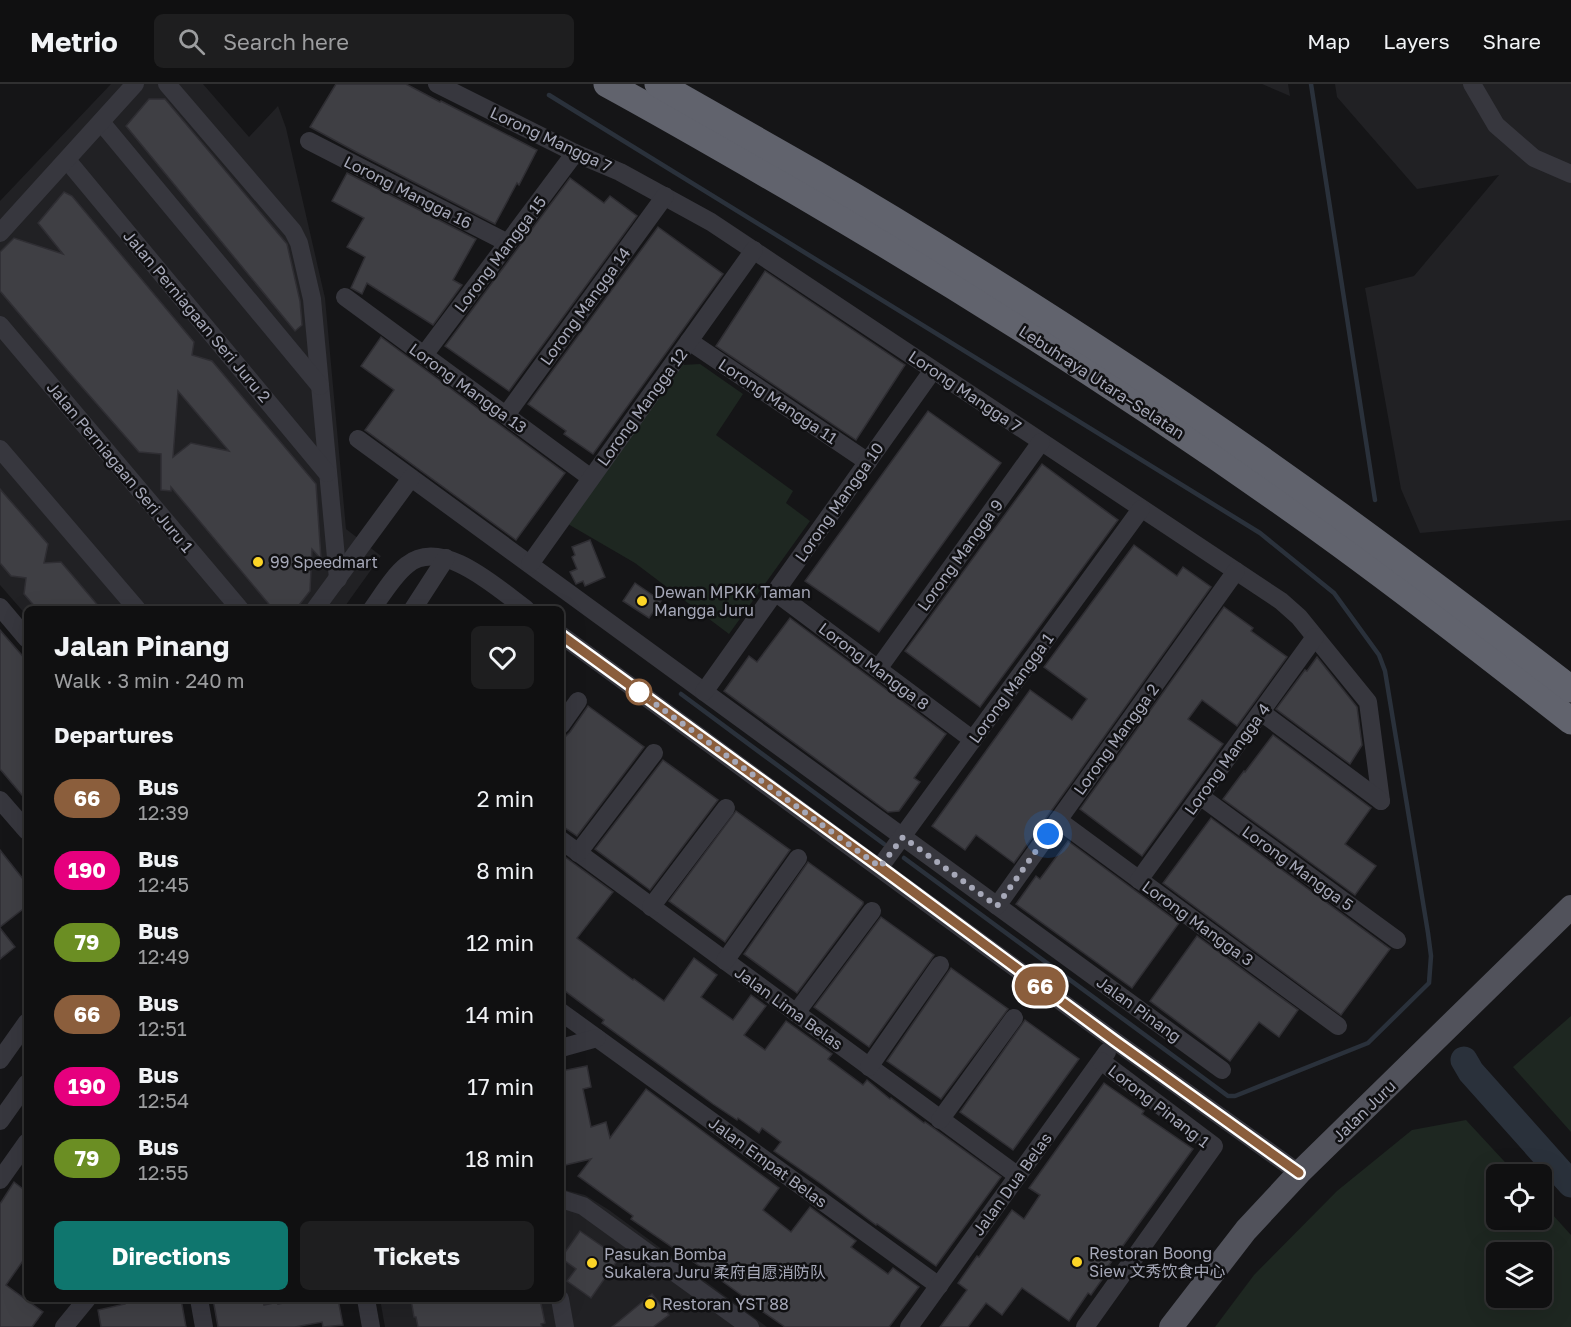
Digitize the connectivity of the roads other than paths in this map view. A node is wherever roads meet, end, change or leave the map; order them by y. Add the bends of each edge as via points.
1 (135, 84) edge
2 (167, 84) edge
3 (437, 84) edge
4 (607, 84) edge
5 (658, 84) edge
6 (1472, 84) edge
7 (100, 122) junction
8 (309, 141) dead end
9 (575, 153) junction
10 (66, 160) junction
11 (1571, 174) edge
12 (665, 196) junction
13 (0, 233) edge
14 (508, 243) junction
15 (754, 250) junction
16 (345, 297) dead end
17 (0, 325) edge
18 (689, 341) junction
19 (424, 355) junction
20 (933, 370) junction
21 (320, 386) junction
22 (506, 415) junction
23 (358, 439) dead end
24 (1041, 442) junction
25 (0, 448) edge
26 (868, 462) junction
27 (327, 473) junction
28 (411, 478) junction
29 (591, 478) junction
30 (1142, 509) junction
31 (332, 526) junction
32 (364, 543) junction
33 (446, 558) junction
34 (530, 564) junction
35 (1236, 572) junction
36 (338, 579) junction
37 (775, 592) junction
38 (134, 606) edge
39 (237, 606) edge
40 (317, 606) edge
41 (374, 606) edge
42 (415, 606) edge
43 (521, 606) edge
44 (0, 607) edge
45 (24, 635) edge
46 (564, 637) edge
47 (1315, 637) junction
48 (878, 669) junction
49 (1571, 689) edge
50 (704, 692) junction
51 (578, 701) dead end
52 (1261, 712) junction
53 (1571, 720) edge
54 (564, 721) edge
55 (973, 740) junction
56 (654, 753) dead end
57 (1200, 796) junction
58 (0, 800) edge
59 (726, 808) dead end
60 (1058, 820) junction
61 (24, 828) edge
62 (903, 837) junction
63 (564, 842) edge
64 (578, 853) junction
65 (798, 858) dead end
66 (880, 867) junction
67 (1139, 880) junction
68 (997, 906) junction
69 (651, 907) junction
70 (1571, 907) edge
71 (872, 911) dead end
72 (1397, 940) dead end
73 (725, 961) junction
74 (940, 965) dead end
75 (564, 1014) edge
76 (796, 1014) junction
77 (1014, 1018) dead end
78 (24, 1025) edge
79 (1338, 1026) dead end
80 (597, 1038) junction
81 (1115, 1041) junction
82 (564, 1047) edge
83 (3, 1048) edge
84 (1101, 1061) junction
85 (869, 1067) junction
86 (1222, 1070) dead end
87 (24, 1087) edge
88 (940, 1119) junction
89 (0, 1121) edge
90 (24, 1146) edge
91 (1299, 1173) junction
92 (1018, 1176) junction
93 (0, 1180) edge
94 (564, 1200) edge
95 (939, 1286) junction
96 (85, 1302) edge
97 (200, 1302) edge
98 (367, 1302) edge
99 (561, 1302) edge
100 (64, 1327) edge
101 (204, 1327) edge
102 (371, 1327) edge
103 (566, 1327) edge
104 (750, 1327) edge
105 (909, 1327) edge
106 (1085, 1327) edge
107 (1171, 1327) edge

1 - 7 street
2 - 21 street via 293,231 312,299
3 - 9 street, Lorong Mangga 7
4 - 53 highway, Lebuhraya Utara–Selatan via 889,247 1097,377 1339,544
5 - 49 highway, Lebuhraya Utara–Selatan via 895,221 1107,355 1354,525
6 - 11 street via 1496,124 1534,158
7 - 10 street
7 - 21 street
8 - 14 street, Lorong Mangga 16
9 - 12 street, Lorong Mangga 7
9 - 14 street, Lorong Mangga 15
10 - 13 street
10 - 27 street, Jalan Perniagaan Seri Juru 2
12 - 15 street, Lorong Mangga 7
12 - 22 street, Lorong Mangga 14
14 - 19 street, Lorong Mangga 15
15 - 18 street, Lorong Mangga 12
15 - 20 street, Lorong Mangga 7
16 - 19 street, Lorong Mangga 13
17 - 39 street, Jalan Perniagaan Seri Juru 1
18 - 26 street, Lorong Mangga 11
18 - 29 street, Lorong Mangga 12
19 - 22 street, Lorong Mangga 13
20 - 24 street, Lorong Mangga 7
20 - 26 street, Lorong Mangga 10
21 - 27 street
22 - 29 street, Lorong Mangga 13
23 - 28 street, Jalan Pinang
24 - 30 street, Lorong Mangga 7
24 - 48 street, Lorong Mangga 9
25 - 38 street
26 - 37 street, Lorong Mangga 10
27 - 31 street
28 - 32 street
28 - 34 street, Jalan Pinang
29 - 34 street, Lorong Mangga 12
30 - 35 street, Lorong Mangga 7
30 - 55 street, Lorong Mangga 1
31 - 32 street via 352,542
31 - 36 street
32 - 36 street
33 - 41 street via 416,559
33 - 42 street
33 - 43 street via 473,571
34 - 50 street, Jalan Pinang
35 - 47 street, Lorong Mangga 7 via 1281,601
35 - 60 street, Lorong Mangga 2
36 - 40 street
37 - 48 street, Lorong Mangga 8
37 - 50 street, Lorong Mangga 10
44 - 45 street
46 - 66 street
47 - 52 street, Lorong Mangga 4
47 - 52 street, Lorong Mangga 7 via 1368,702 1381,801
48 - 55 street, Lorong Mangga 8
50 - 62 street, Jalan Pinang
51 - 54 street
52 - 57 street, Lorong Mangga 4
55 - 62 street, Lorong Mangga 1
56 - 64 street
57 - 67 street, Lorong Mangga 4
57 - 72 street, Lorong Mangga 5
58 - 61 street
59 - 69 street
60 - 67 street, Lorong Mangga 3
60 - 68 street, Lorong Mangga 2
62 - 66 street, Lorong Mangga 1
62 - 68 street, Jalan Pinang
63 - 64 street, Jalan Lima Belas
64 - 69 street, Jalan Lima Belas
65 - 73 street
66 - 81 street
67 - 79 street, Lorong Mangga 3
68 - 86 street, Jalan Pinang
69 - 73 street, Jalan Lima Belas
70 - 91 main road, Jalan Juru
71 - 76 street
73 - 76 street, Jalan Lima Belas
74 - 85 street
75 - 80 street, Jalan Empat Belas
76 - 85 street, Jalan Lima Belas
77 - 88 street
78 - 83 street
80 - 82 street
80 - 95 street, Jalan Empat Belas
81 - 84 street, Jalan Dua Belas
81 - 91 street
84 - 92 street, Jalan Dua Belas
84 - 106 street, Lorong Pinang 1 via 1214,1146
85 - 88 street, Jalan Lima Belas
87 - 89 street
88 - 92 street, Jalan Lima Belas
90 - 93 street
91 - 107 main road, Jalan Juru via 1246,1230
92 - 95 street, Jalan Dua Belas
94 - 104 street via 583,1206
95 - 105 street, Jalan Dua Belas
96 - 100 street
97 - 101 street
98 - 102 street
99 - 103 street

